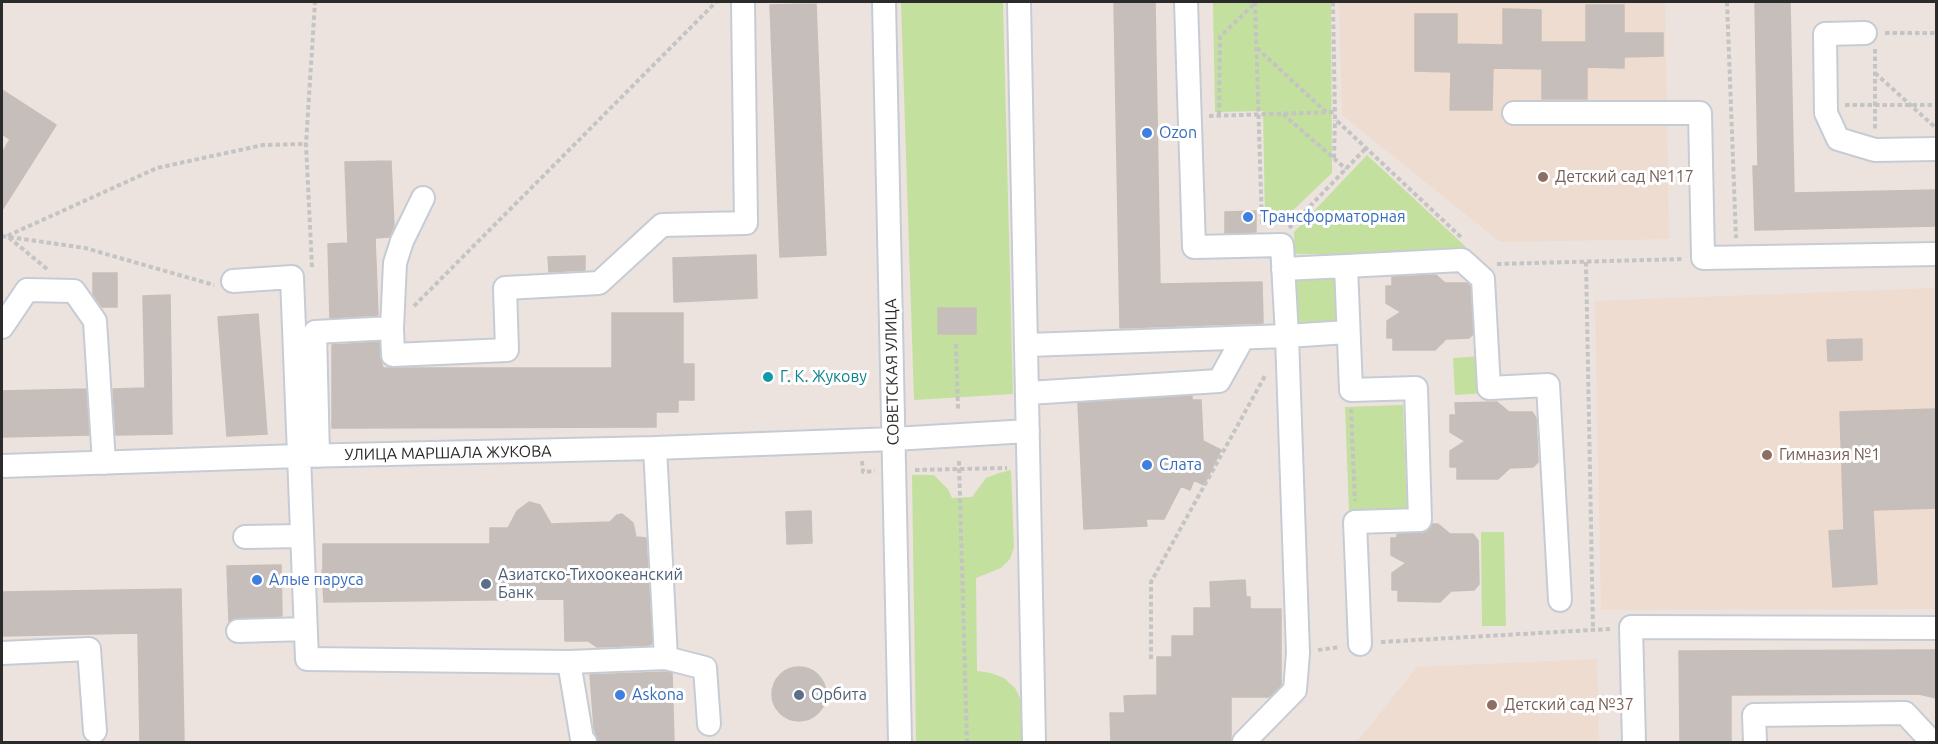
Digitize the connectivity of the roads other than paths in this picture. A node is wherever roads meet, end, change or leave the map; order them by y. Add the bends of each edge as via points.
1 (743, 2) edge
2 (884, 2) edge
3 (1019, 2) edge
4 (1186, 2) edge
5 (1870, 33) road end
6 (1514, 113) dead end
7 (1936, 149) edge
8 (423, 198) dead end
9 (1936, 254) edge
10 (1346, 266) junction
11 (1283, 268) junction
12 (233, 281) road end
13 (2, 327) edge
14 (392, 328) junction
15 (1347, 332) junction
16 (1287, 336) junction
17 (1243, 338) junction
18 (1027, 345) junction
19 (1028, 393) junction
20 (1028, 431) junction
21 (894, 439) junction
22 (655, 448) junction
23 (308, 456) junction
24 (104, 463) junction
25 (2, 466) edge
26 (302, 536) junction
27 (245, 537) dead end
28 (1560, 600) dead end
29 (1936, 628) edge
30 (306, 630) junction
31 (238, 631) dead end
32 (1360, 644) road end
33 (2, 652) edge
34 (666, 658) junction
35 (568, 662) junction
36 (709, 724) dead end
37 (96, 731) dead end
38 (585, 742) edge
39 (900, 742) edge
40 (1034, 742) edge
41 (1244, 742) edge
42 (1634, 742) edge
43 (1755, 742) edge
44 (1932, 742) edge

1 - 14 street via 746,223 662,225 599,283 504,288 507,350 393,355
2 - 21 street, СОВЕТСКАЯ УЛИЦА
3 - 18 street
4 - 11 street via 1194,247 1282,245
5 - 7 street via 1825,34 1826,113 1838,139 1875,150
6 - 9 street via 1700,113 1703,258
8 - 14 street via 396,263
10 - 11 street
10 - 15 street
10 - 28 street via 1462,260 1483,279 1489,388 1548,385
11 - 16 street
12 - 23 street via 292,277
13 - 24 street via 27,290 74,291 95,321
14 - 23 street via 315,332
15 - 16 street
15 - 32 street via 1351,390 1416,388 1417,410 1420,520 1355,522
16 - 17 street
16 - 41 street via 1298,653 1295,690
17 - 18 street
17 - 19 street via 1219,381
18 - 19 street
19 - 20 street
20 - 21 street, УЛИЦА МАРШАЛА ЖУКОВА
20 - 40 street
21 - 22 street, УЛИЦА МАРШАЛА ЖУКОВА
21 - 39 street, СОВЕТСКАЯ УЛИЦА
22 - 23 street, УЛИЦА МАРШАЛА ЖУКОВА
22 - 34 street
23 - 24 street, УЛИЦА МАРШАЛА ЖУКОВА
23 - 26 street
24 - 25 street, УЛИЦА МАРШАЛА ЖУКОВА
26 - 27 street
26 - 30 street
29 - 42 street via 1631,627
30 - 31 street
30 - 35 street via 307,659
33 - 37 street via 89,650
34 - 35 street
34 - 36 street via 705,668
35 - 38 street
43 - 44 street via 1754,715 1905,712

